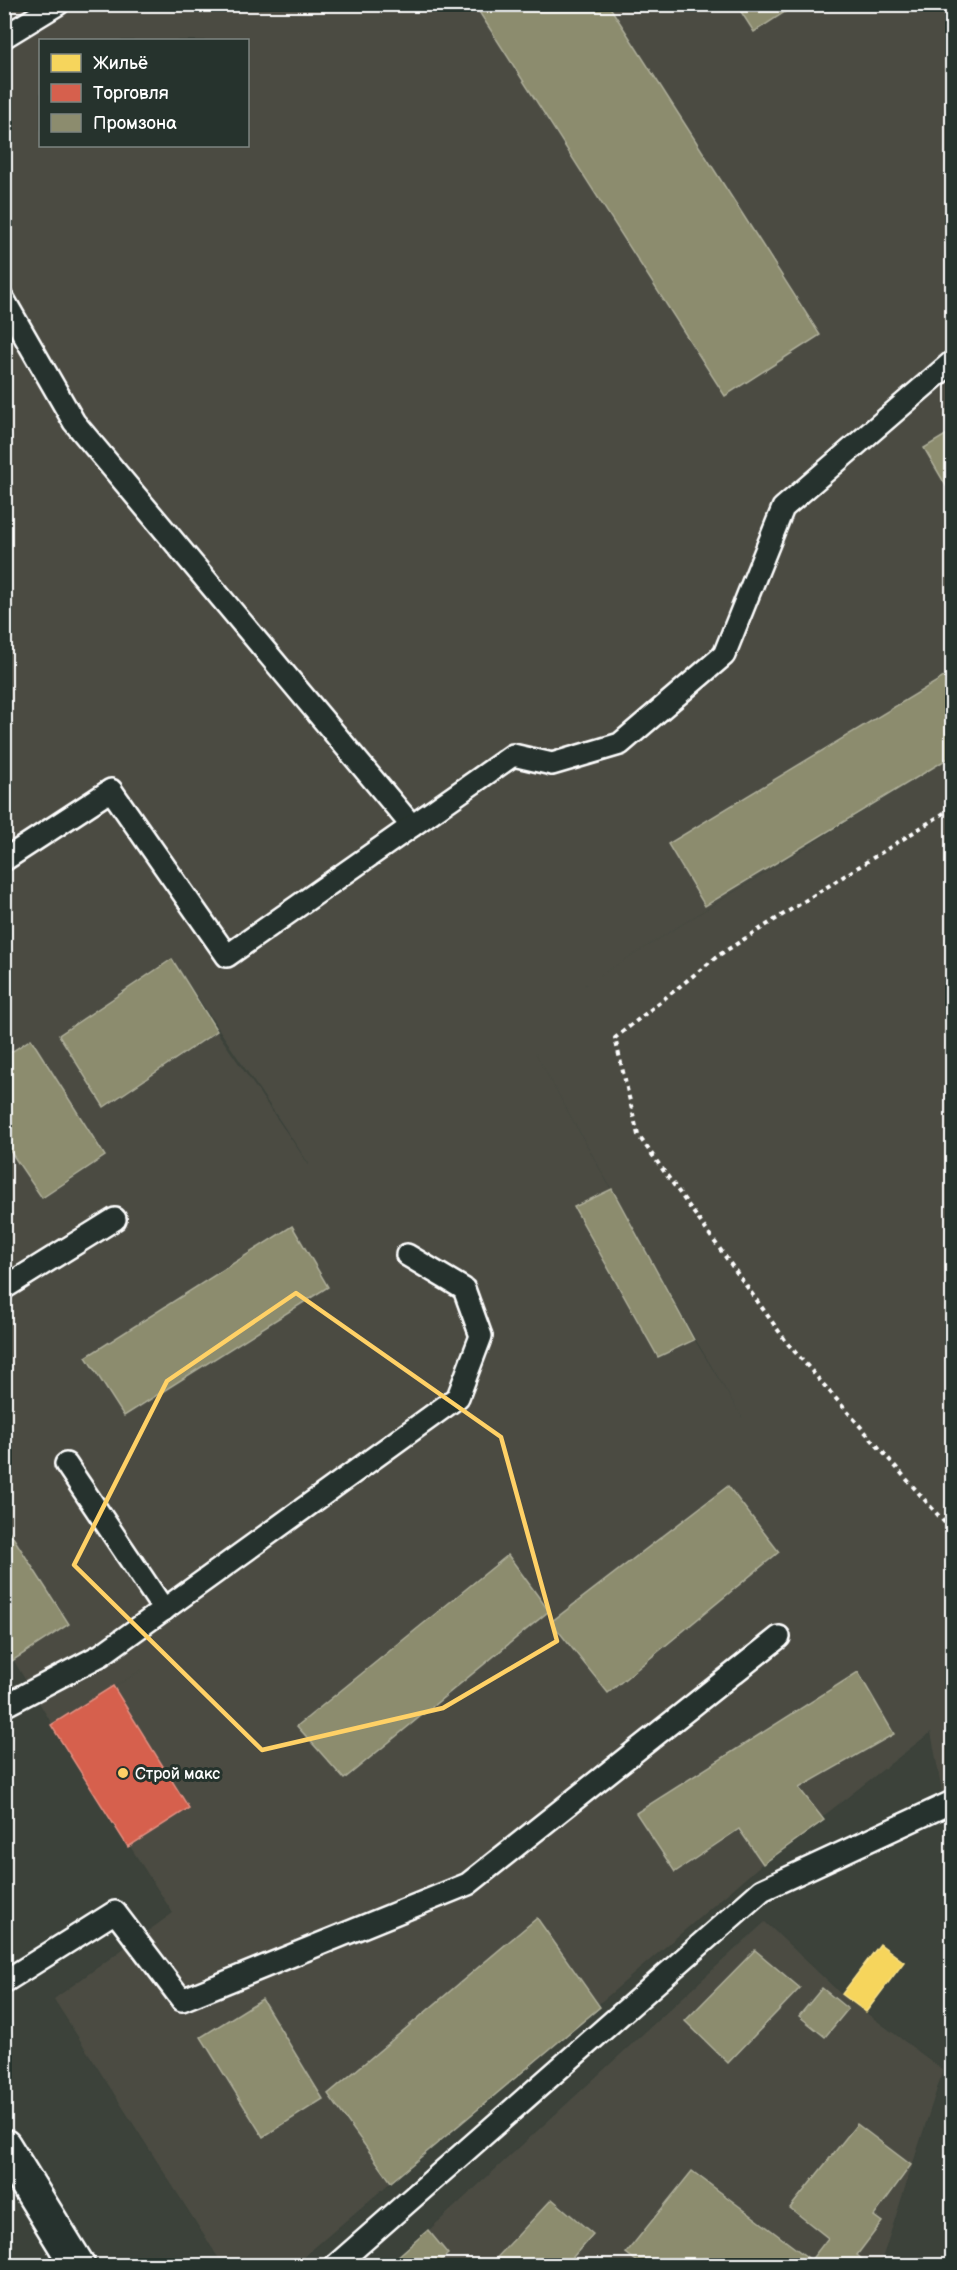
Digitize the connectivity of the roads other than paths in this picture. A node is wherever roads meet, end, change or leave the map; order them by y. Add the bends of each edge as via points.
1 (58, 4) edge
2 (4, 37) edge
3 (4, 300) edge
4 (952, 362) edge
5 (412, 826) junction
6 (4, 860) edge
7 (115, 1219) dead end
8 (407, 1255) dead end
9 (4, 1288) edge
10 (66, 1464) dead end
11 (164, 1610) junction
12 (779, 1637) dead end
13 (4, 1706) edge
14 (952, 1802) edge
15 (4, 1982) edge
16 (4, 2146) edge
17 (78, 2265) edge
18 (335, 2265) edge

1 - 2 lane
3 - 5 lane via 74,422
4 - 5 lane via 783,508 724,655 620,744 552,764 513,755
5 - 6 lane via 227,956 111,790
7 - 9 lane
8 - 11 lane via 464,1289 480,1336 458,1397
10 - 11 lane
11 - 13 lane via 101,1656
12 - 15 lane via 468,1884 182,2000 114,1912
14 - 18 lane via 762,1890
16 - 17 main road

